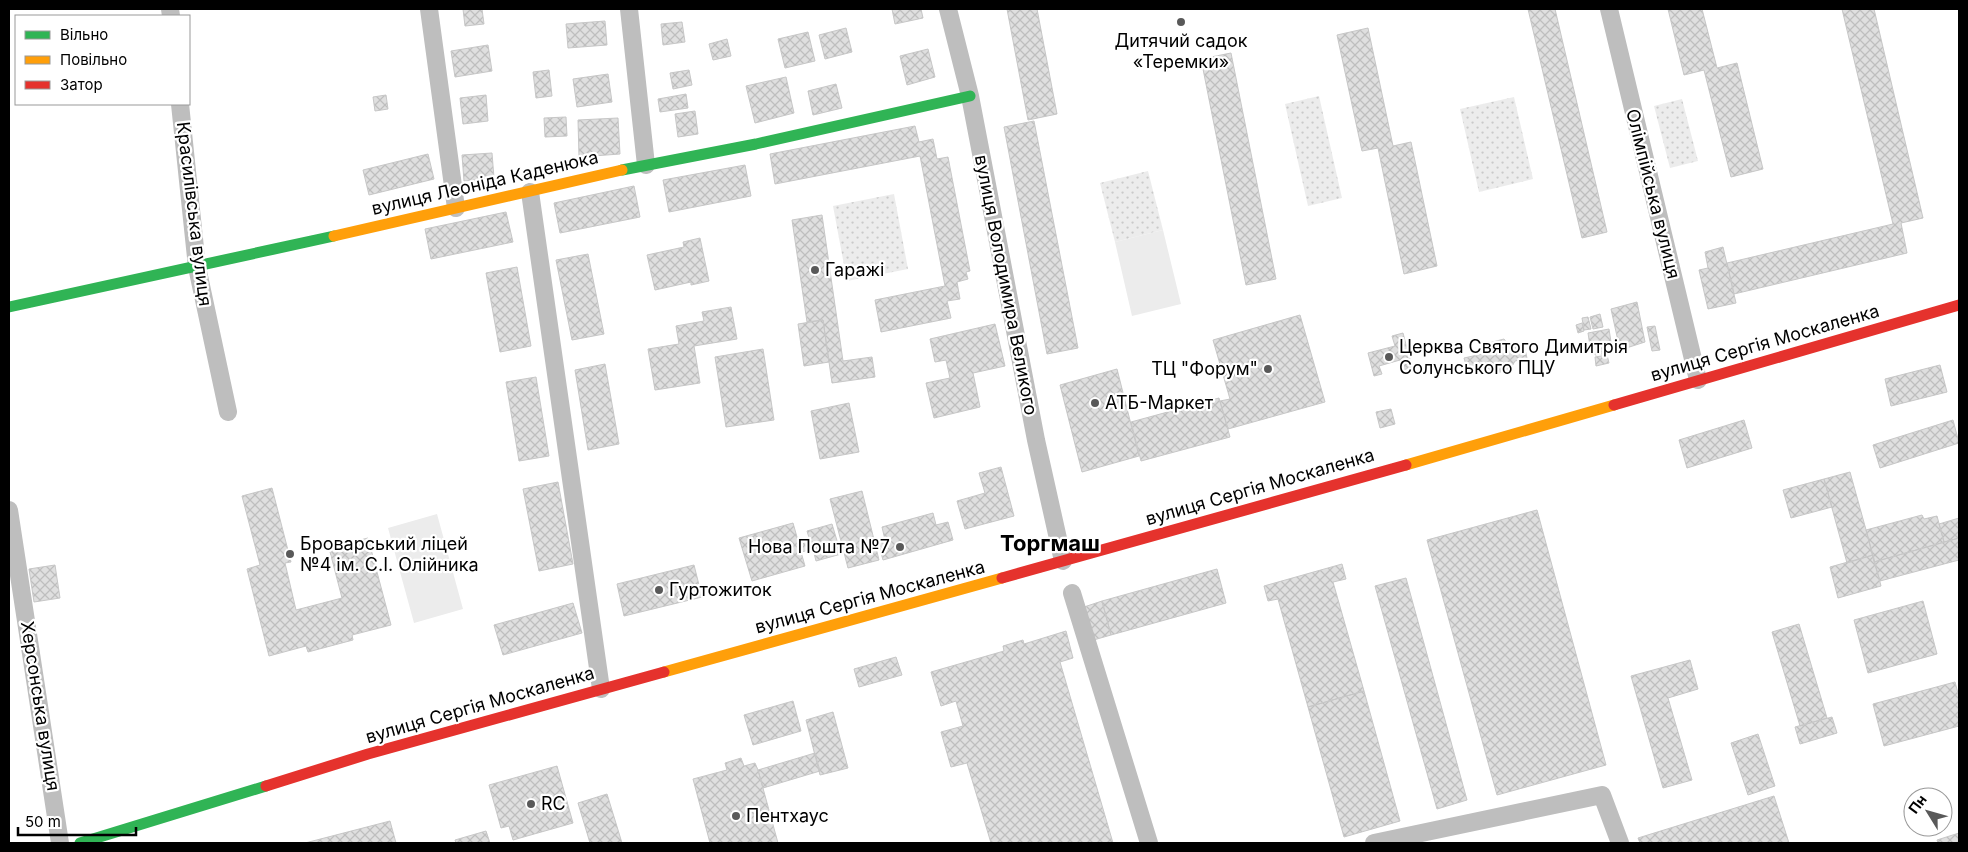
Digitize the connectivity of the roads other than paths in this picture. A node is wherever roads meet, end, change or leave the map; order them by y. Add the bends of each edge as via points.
1 (429, 9) edge
2 (629, 9) edge
3 (948, 9) edge
4 (1609, 9) edge
5 (970, 96) junction
6 (180, 105) edge
7 (646, 165) junction
8 (530, 192) junction
9 (456, 208) junction
10 (197, 267) junction
11 (1959, 305) edge
12 (9, 307) edge
13 (1698, 380) junction
14 (228, 412) dead end
15 (9, 510) edge
16 (1063, 561) junction
17 (1072, 593) dead end
18 (601, 690) junction
19 (60, 843) edge
20 (80, 843) edge
21 (1150, 843) edge
22 (1374, 843) edge
23 (1620, 843) edge

1 - 9 street
2 - 7 street
3 - 5 street, вулиця Володимира Великого
4 - 13 street, Олімпійська вулиця
5 - 7 main road, вулиця Леоніда Каденюка
5 - 16 street, вулиця Володимира Великого via 1036,440
6 - 10 street, Красилівська вулиця
7 - 8 main road, вулиця Леоніда Каденюка
8 - 9 main road, вулиця Леоніда Каденюка
8 - 18 street
9 - 10 main road, вулиця Леоніда Каденюка
10 - 12 main road, вулиця Леоніда Каденюка
10 - 14 street, Красилівська вулиця
11 - 13 main road, вулиця Сергія Москаленка
13 - 16 main road, вулиця Сергія Москаленка
15 - 19 street, Херсонська вулиця
16 - 18 main road, вулиця Сергія Москаленка
17 - 21 street
18 - 20 main road, вулиця Сергія Москаленка via 368,754
22 - 23 street via 1602,794

